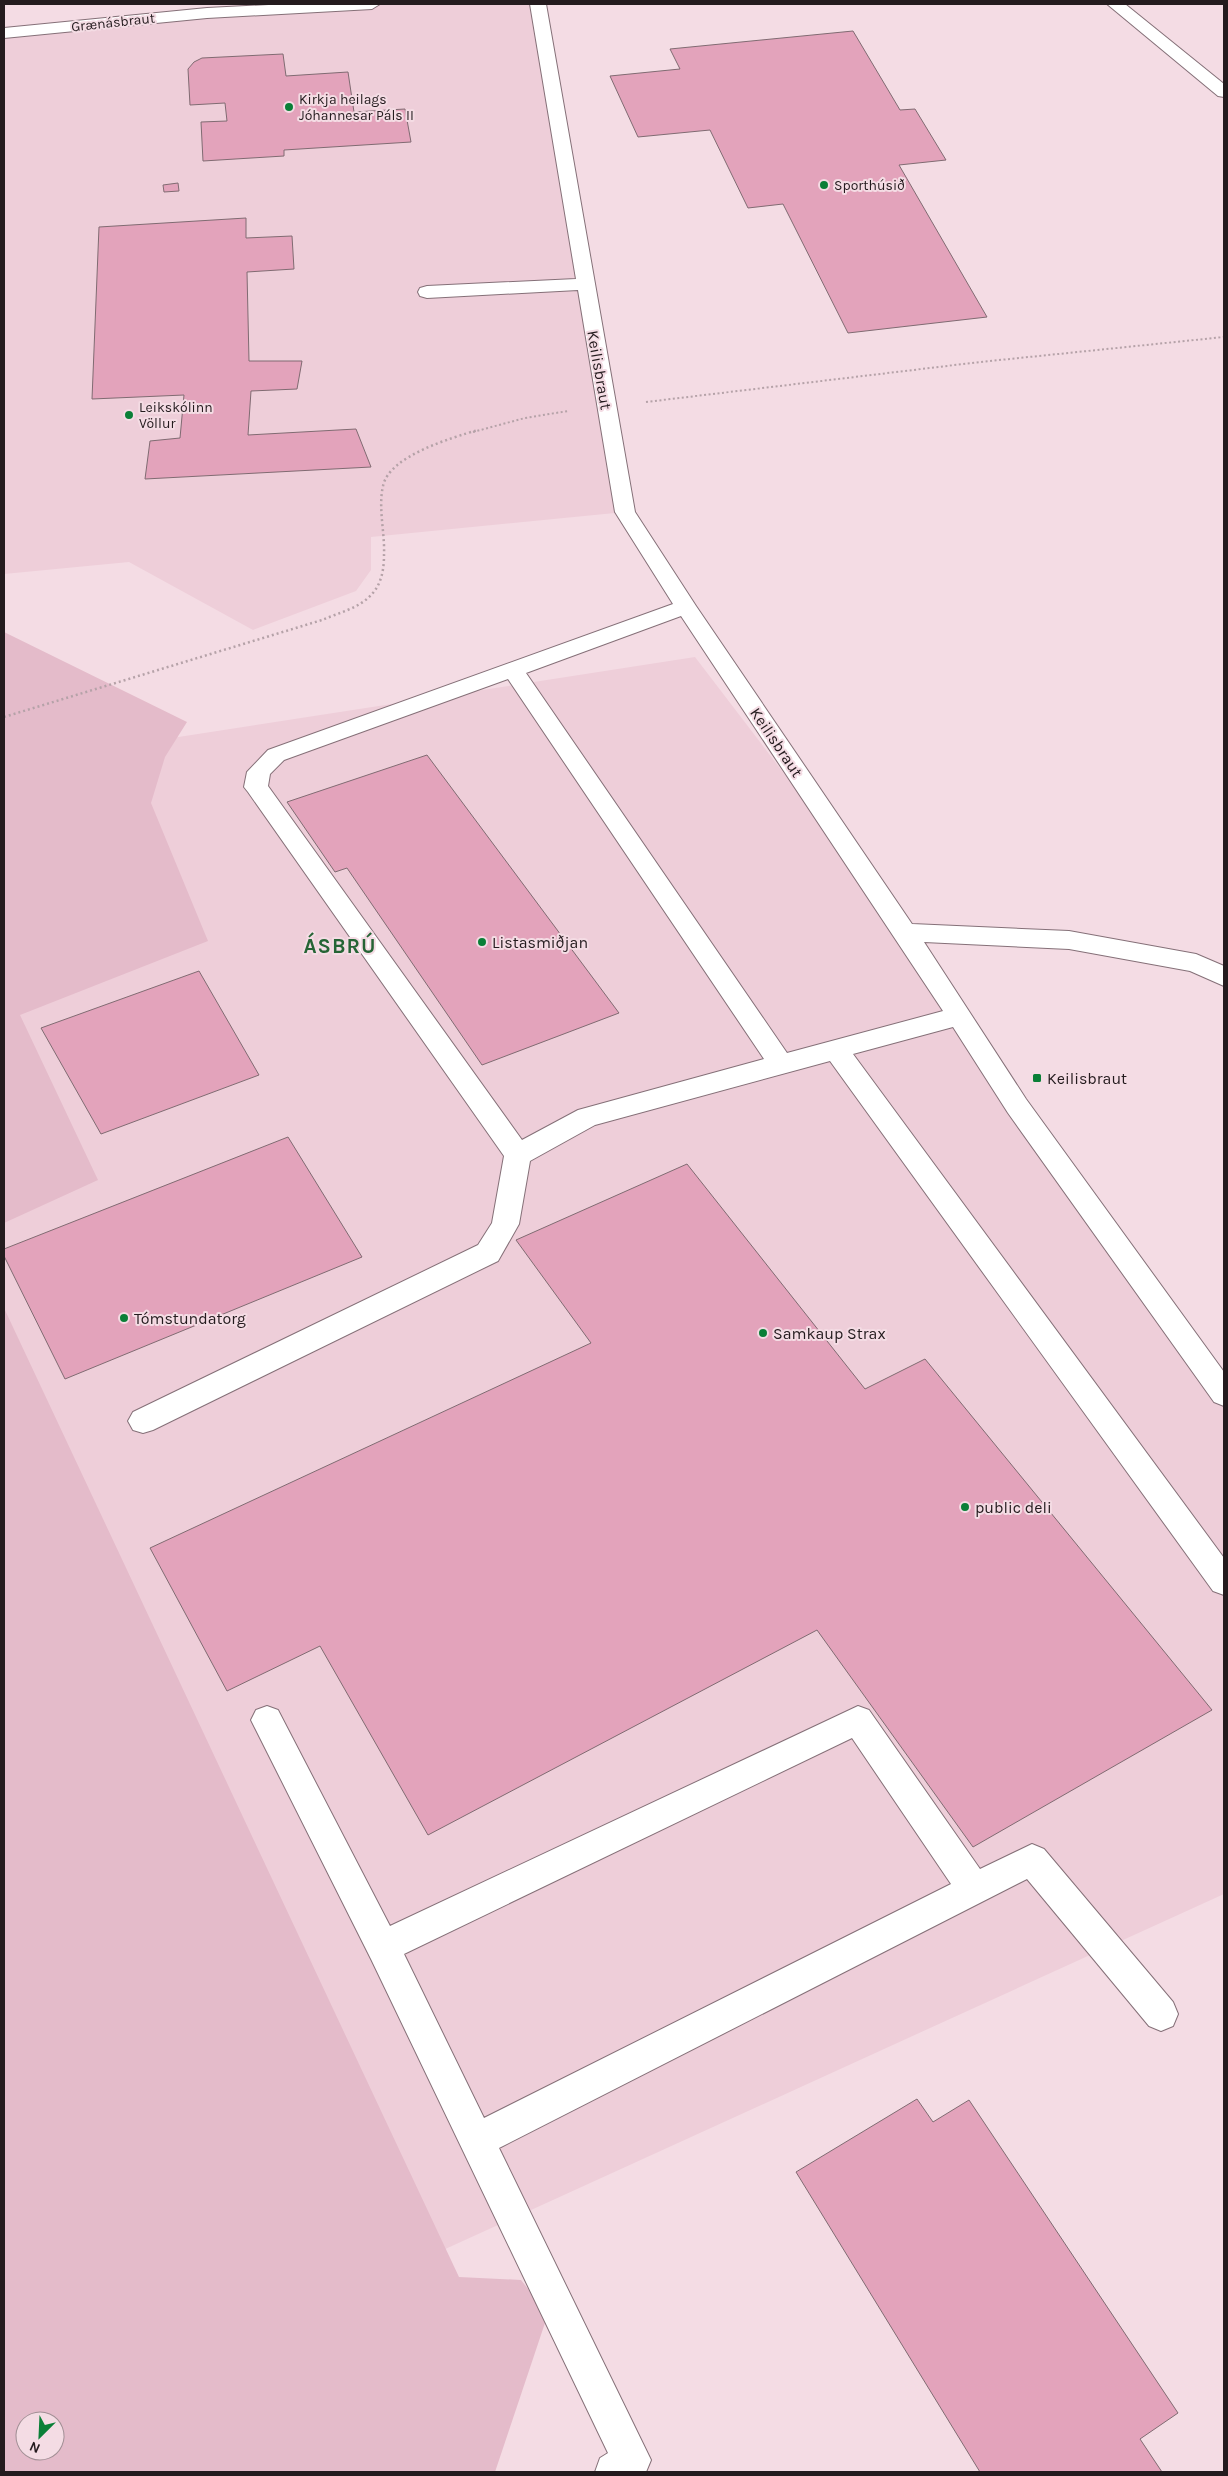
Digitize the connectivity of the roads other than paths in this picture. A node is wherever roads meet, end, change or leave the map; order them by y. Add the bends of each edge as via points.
1 (372, 4) edge
2 (538, 4) edge
3 (1115, 4) edge
4 (4, 33) edge
5 (1224, 92) edge
6 (586, 284) junction
7 (427, 292) dead end
8 (686, 607) junction
9 (513, 670) junction
10 (904, 932) junction
11 (1224, 977) edge
12 (959, 1016) junction
13 (836, 1050) junction
14 (781, 1064) junction
15 (518, 1155) junction
16 (1224, 1394) edge
17 (143, 1421) dead end
18 (1224, 1582) edge
19 (267, 1720) dead end
20 (974, 1889) junction
21 (383, 1947) junction
22 (1161, 2014) dead end
23 (478, 2140) junction
24 (614, 2472) edge

1 - 4 street, Grænásbraut via 207,13
2 - 6 street, Keilisbraut
3 - 5 street
6 - 7 street
6 - 8 street, Keilisbraut via 625,512
8 - 9 street
8 - 10 street, Keilisbraut
9 - 14 street
9 - 15 street via 276,755 259,772 256,787
10 - 11 street via 1069,940 1196,963
10 - 12 street, Keilisbraut
12 - 13 street
12 - 16 street, Keilisbraut via 1017,1106
13 - 14 street
13 - 18 street
14 - 15 street via 587,1117
15 - 17 street via 505,1224 488,1253
19 - 21 street
20 - 21 street via 858,1720
20 - 22 street via 1032,1860
20 - 23 street
21 - 23 street
23 - 24 street via 632,2460

